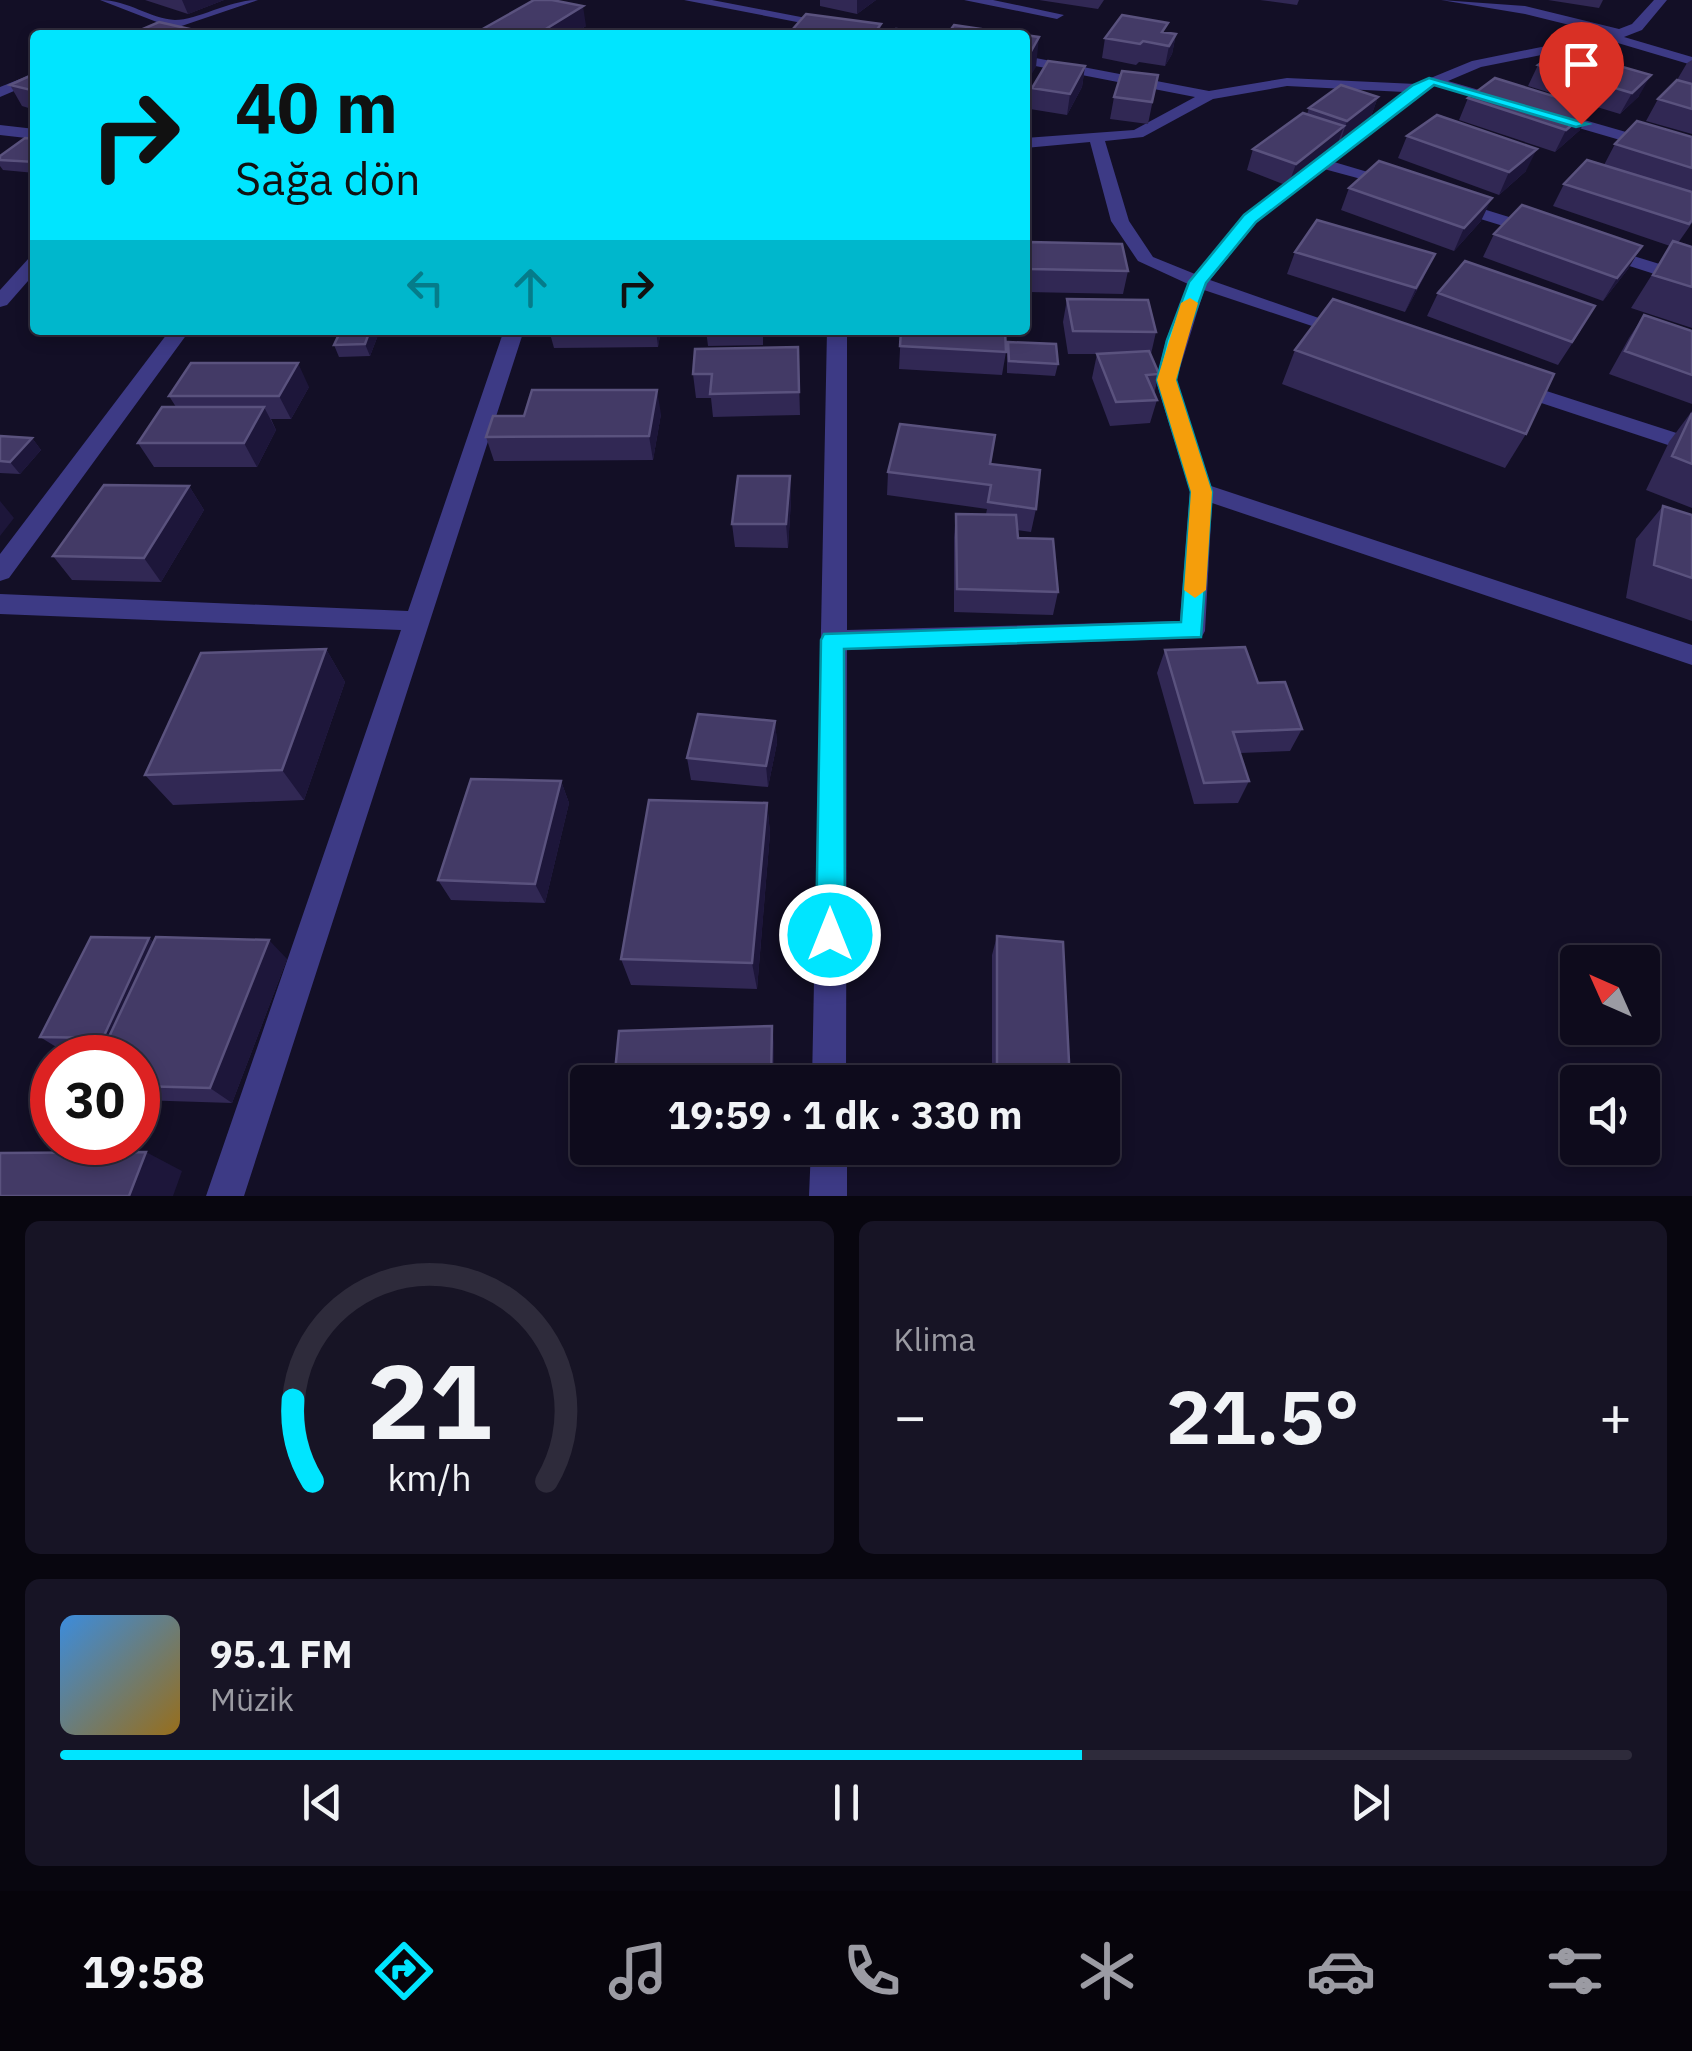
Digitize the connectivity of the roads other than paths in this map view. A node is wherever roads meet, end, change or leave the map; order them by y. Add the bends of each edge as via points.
1 (106, 0) edge
2 (252, 0) edge
3 (690, 0) edge
4 (783, 0) edge
5 (970, 0) edge
6 (1446, 0) edge
7 (1660, 0) edge
8 (1057, 15) dead end
9 (766, 19) junction
10 (171, 23) junction
11 (153, 30) edge
12 (849, 30) edge
13 (1616, 35) junction
14 (1030, 61) edge
15 (1692, 61) edge
16 (30, 79) edge
17 (1426, 84) junction
18 (0, 93) edge
19 (1209, 96) junction
20 (1526, 108) edge
21 (1544, 113) edge
22 (0, 130) edge
23 (30, 133) edge
24 (1097, 140) junction
25 (1030, 143) edge
26 (1692, 156) edge
27 (1324, 164) junction
28 (30, 268) edge
29 (1692, 280) edge
30 (1198, 282) junction
31 (0, 301) edge
32 (176, 335) edge
33 (512, 335) edge
34 (837, 335) edge
35 (1362, 337) edge
36 (1491, 379) edge
37 (1692, 446) edge
38 (1202, 492) junction
39 (0, 572) edge
40 (0, 604) edge
41 (419, 621) junction
42 (832, 640) junction
43 (1692, 655) edge
44 (829, 1065) edge
45 (829, 1165) edge
46 (224, 1196) edge
47 (828, 1196) edge

1 - 10 street
2 - 10 street
3 - 9 street
4 - 9 street
5 - 8 street
6 - 13 street via 1525,10
7 - 13 street via 1637,27
9 - 12 street
10 - 11 street
13 - 15 street
13 - 17 street via 1477,64
14 - 19 street
16 - 18 street
17 - 19 street via 1287,82
17 - 20 street
17 - 27 street
19 - 24 street via 1137,134
21 - 26 street
22 - 23 street
24 - 25 street
24 - 30 street via 1120,221 1146,261
27 - 29 street
27 - 30 street via 1250,219
28 - 31 street
30 - 35 street
30 - 38 street via 1166,380
32 - 39 street
33 - 41 street
34 - 42 street
36 - 37 street
38 - 42 street via 1192,631
38 - 43 street
40 - 41 street
41 - 46 street
42 - 44 street
45 - 47 street

